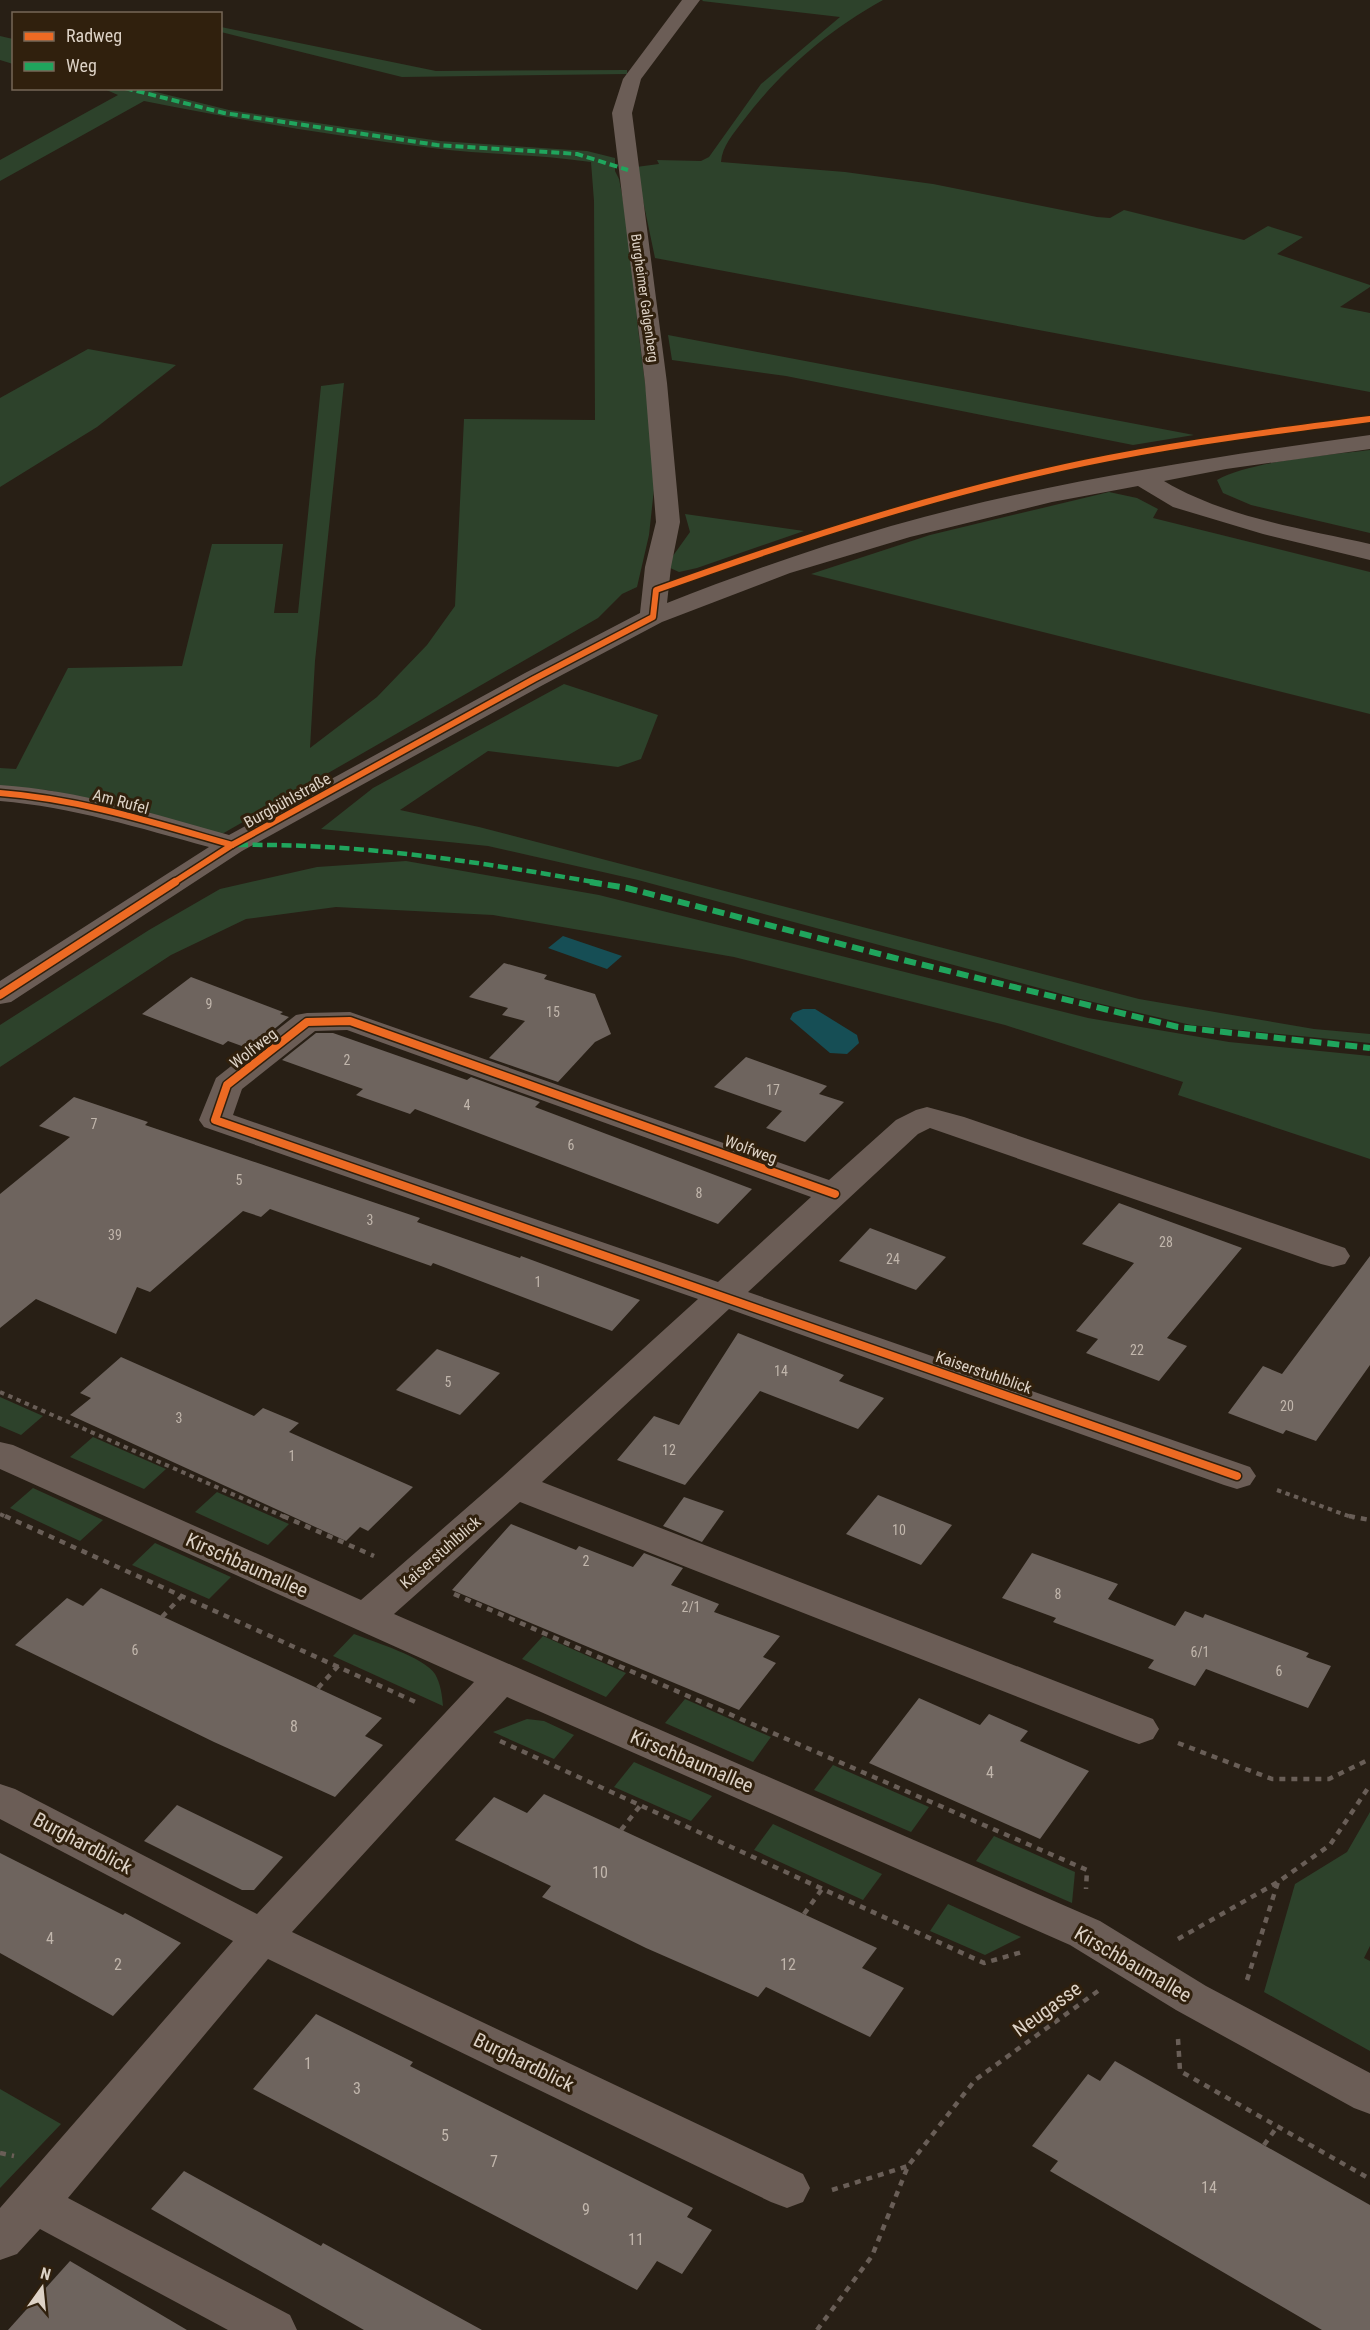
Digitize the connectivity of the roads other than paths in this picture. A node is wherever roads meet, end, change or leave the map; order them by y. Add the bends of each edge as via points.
1 (691, 0) edge
2 (1370, 442) edge
3 (1142, 478) junction
4 (1370, 552) edge
5 (653, 617) junction
6 (0, 793) edge
7 (232, 845) junction
8 (0, 995) edge
9 (835, 1194) junction
10 (1333, 1256) dead end
11 (722, 1294) junction
12 (0, 1454) edge
13 (1237, 1476) road end
14 (515, 1486) junction
15 (365, 1618) junction
16 (501, 1678) junction
17 (1139, 1729) road end
18 (0, 1800) edge
19 (262, 1937) junction
20 (1370, 2095) edge
21 (787, 2188) road end
22 (35, 2203) junction
23 (0, 2240) edge
24 (273, 2330) edge

1 - 5 street, Burgheimer Galgenberg via 632,79 622,113 657,383 668,522
2 - 3 street, Burgbühlstraße
3 - 4 street via 1182,502
3 - 5 street, Burgbühlstraße via 902,531 781,568
5 - 7 street, Burgbühlstraße
6 - 7 street, Am Rufel via 32,794 94,807
7 - 8 street, Burgbühlstraße
9 - 10 street, Kaiserstuhlblick via 907,1127 927,1117
9 - 11 street, Kaiserstuhlblick
9 - 11 street, Wolfweg via 350,1021 307,1022 227,1085 215,1120
11 - 13 street, Kaiserstuhlblick
11 - 14 street, Kaiserstuhlblick
12 - 15 street, Kirschbaumallee
14 - 15 street, Kaiserstuhlblick
14 - 17 street
15 - 16 street, Kirschbaumallee
16 - 19 street
16 - 20 street, Kirschbaumallee via 1085,1933 1191,1998
18 - 19 street, Burghardblick
19 - 21 street, Burghardblick
19 - 22 street
22 - 23 street
22 - 24 street

